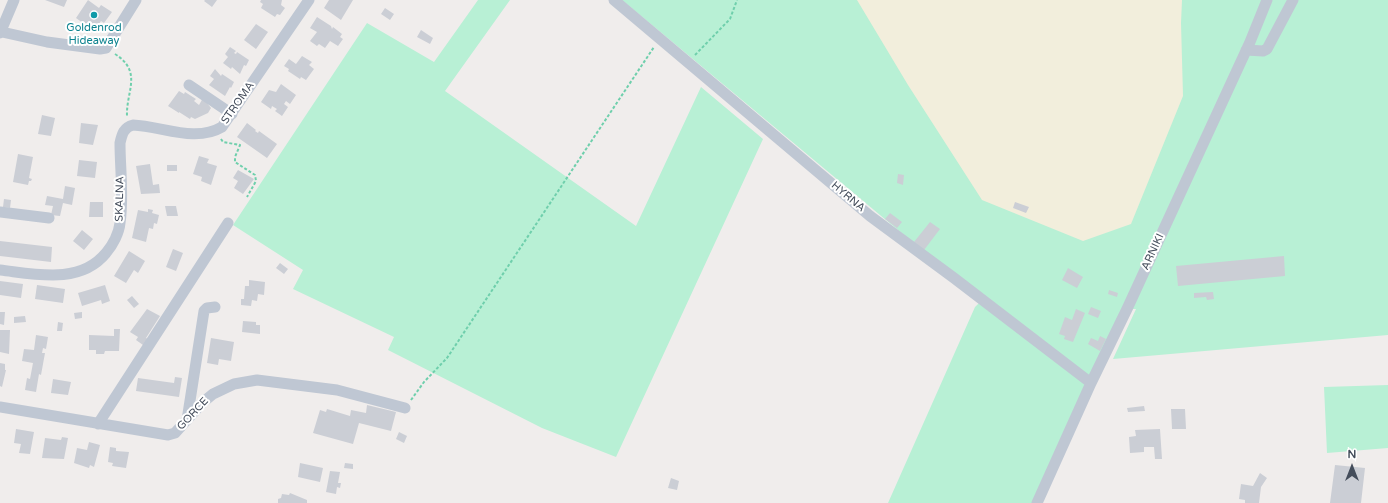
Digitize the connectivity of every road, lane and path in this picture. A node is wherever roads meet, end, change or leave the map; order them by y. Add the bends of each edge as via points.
1 (14, 0) edge
2 (136, 0) edge
3 (309, 0) edge
4 (614, 0) edge
5 (737, 0) edge
6 (1268, 0) edge
7 (1293, 0) edge
8 (1, 33) edge
9 (660, 39) junction
10 (106, 48) junction
11 (1246, 50) junction
12 (688, 63) junction
13 (189, 85) dead end
14 (232, 114) junction
15 (128, 126) junction
16 (223, 142) dead end
17 (247, 197) dead end
18 (0, 212) edge
19 (49, 218) dead end
20 (228, 223) dead end
21 (0, 270) edge
22 (215, 307) dead end
23 (1091, 383) junction
24 (0, 408) edge
25 (405, 408) joint
26 (187, 421) junction
27 (98, 424) junction
28 (1037, 503) edge

1 - 8 street
2 - 10 street
3 - 14 street, STROMA
4 - 9 street, HYRNA
5 - 12 path via 730,19
6 - 11 street, ARNIKI
7 - 11 street via 1267,48 1263,51
8 - 10 street via 47,42
9 - 12 street, HYRNA
9 - 25 path via 446,358
10 - 15 path via 124,59 132,77 127,108
11 - 23 street, ARNIKI
12 - 23 street, HYRNA via 870,216
13 - 14 street
14 - 15 street, STROMA via 222,127 212,133 180,133 140,125
15 - 21 street, SKALNA via 121,136 120,143 120,225 104,256 89,267 72,274 50,276
16 - 17 path via 240,145 235,162 256,178
18 - 19 street
20 - 27 street
22 - 26 street via 206,308 204,311
23 - 28 street, ARNIKI
24 - 27 street, GORCE
25 - 26 street, GORCE via 336,390 258,380 234,384 213,394
26 - 27 street, GORCE via 175,433 168,435

